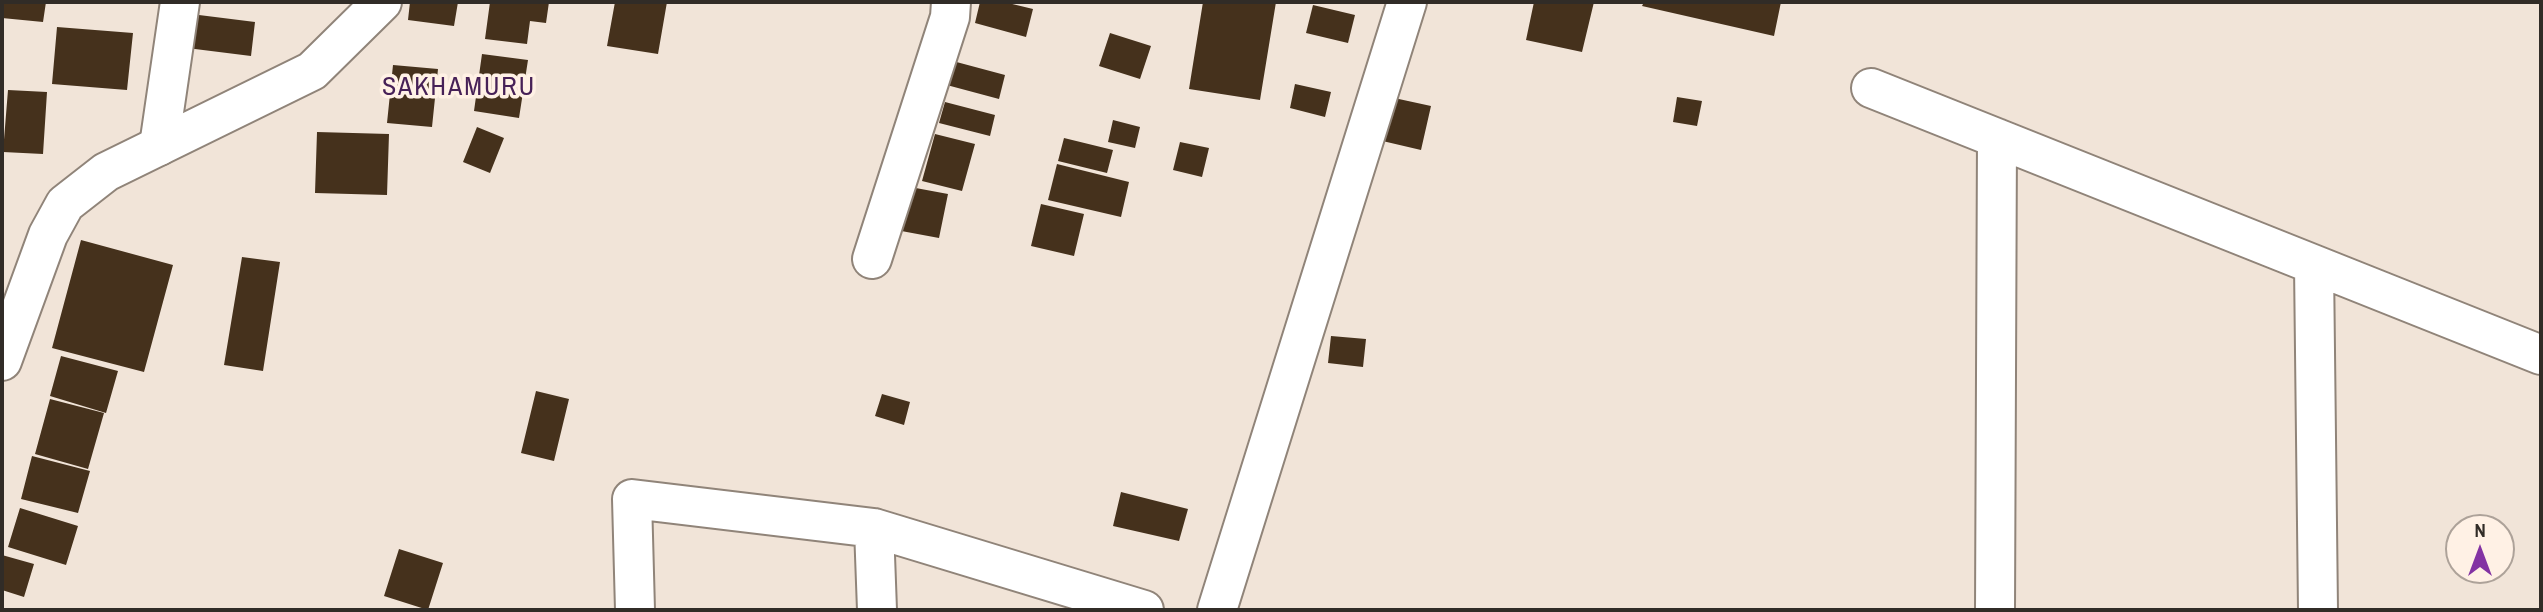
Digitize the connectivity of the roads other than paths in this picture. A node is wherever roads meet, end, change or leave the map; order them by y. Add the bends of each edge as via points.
1 (180, 2) edge
2 (382, 2) edge
3 (951, 2) edge
4 (1407, 2) edge
5 (1871, 88) dead end
6 (1997, 138) junction
7 (159, 146) junction
8 (872, 259) dead end
9 (2314, 265) junction
10 (2541, 355) edge
11 (2, 360) edge
12 (874, 528) junction
13 (635, 610) edge
14 (877, 610) edge
15 (1144, 610) edge
16 (1217, 610) edge
17 (1995, 610) edge
18 (2318, 610) edge

1 - 7 street
2 - 7 street via 312,71
3 - 8 street
4 - 16 street
5 - 6 street
6 - 9 street
6 - 17 street
7 - 11 street via 106,172 65,204 48,235
9 - 10 street
9 - 18 street
12 - 13 street via 632,499
12 - 14 street
12 - 15 street

